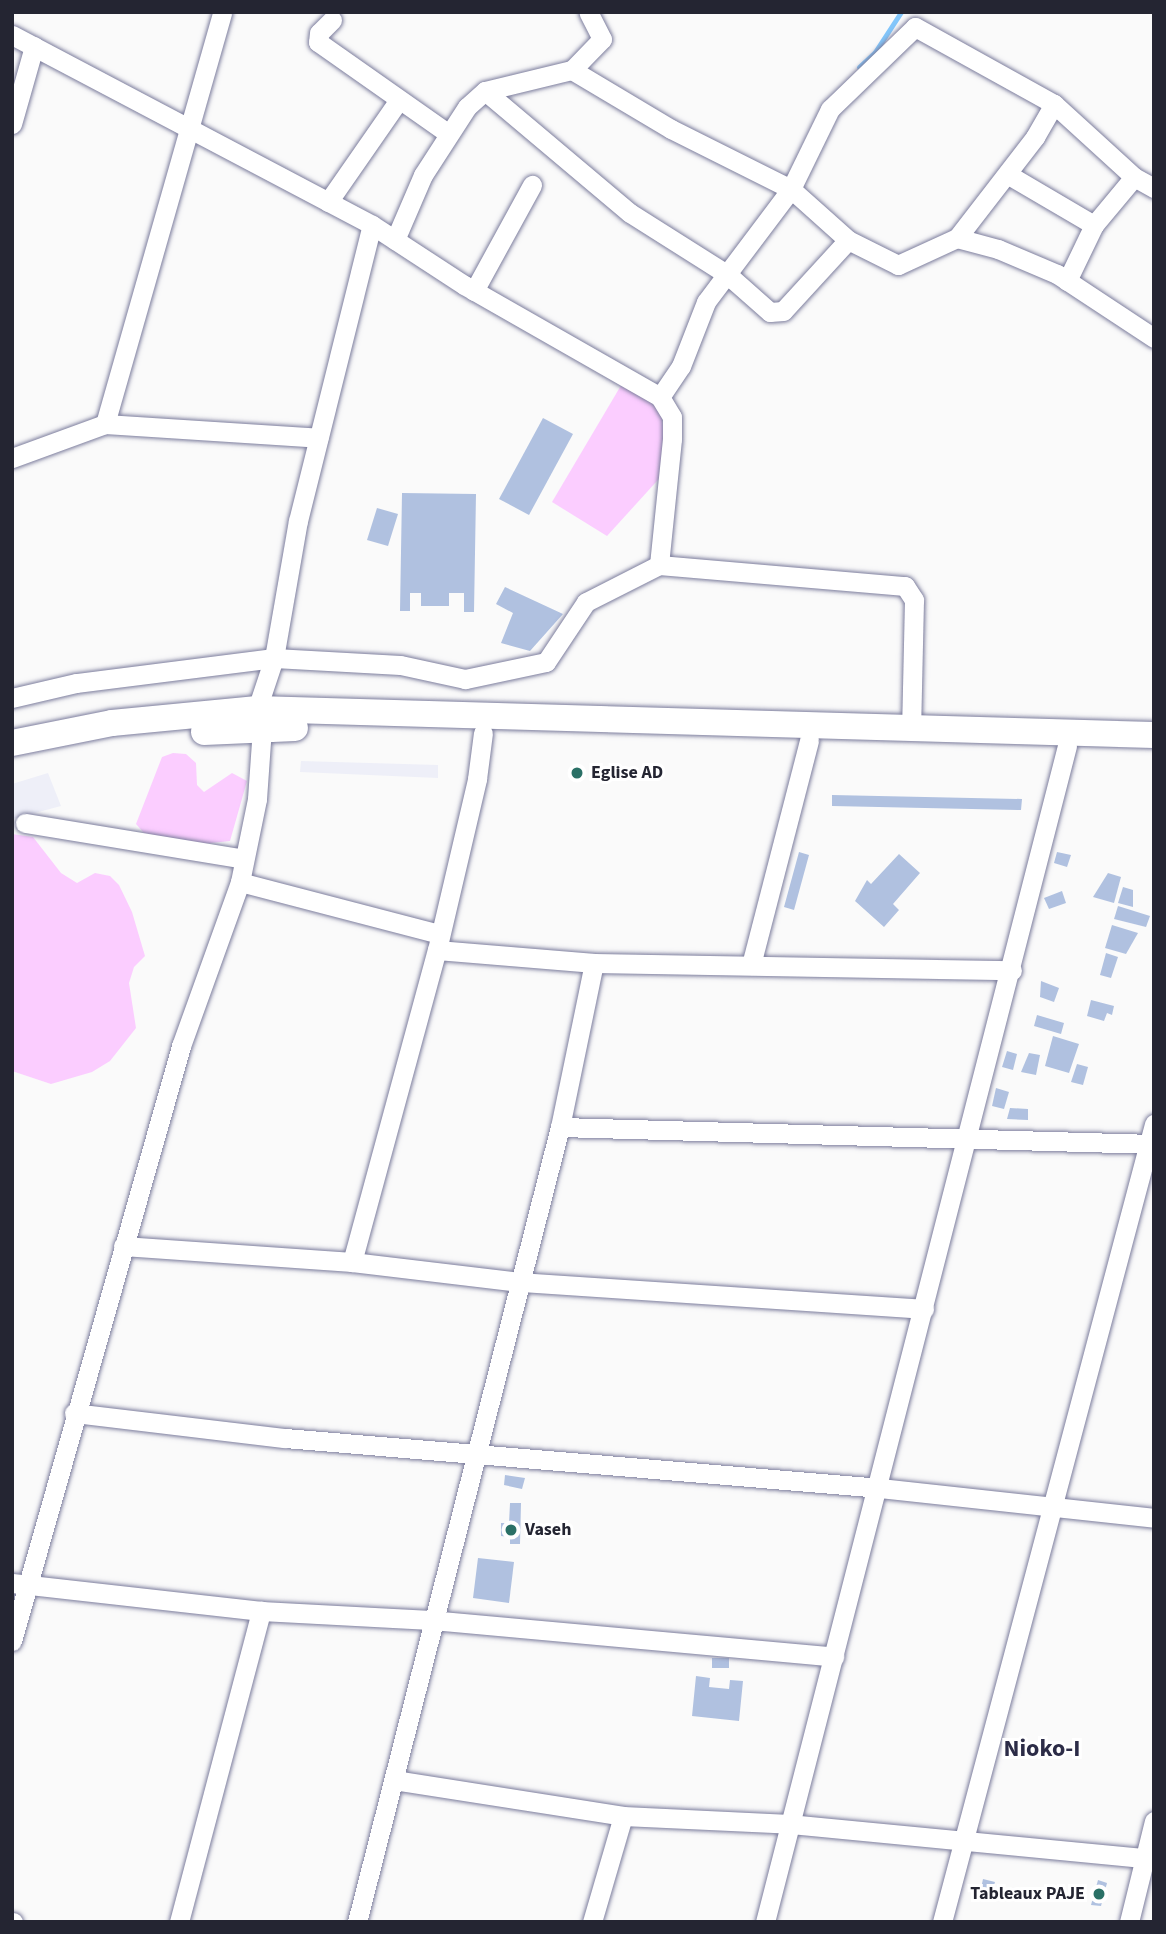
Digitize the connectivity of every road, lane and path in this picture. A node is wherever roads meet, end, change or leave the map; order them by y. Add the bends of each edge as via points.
1 (222, 12) edge
2 (589, 12) edge
3 (331, 15) edge
4 (12, 35) edge
5 (34, 46) junction
6 (572, 70) junction
7 (485, 91) junction
8 (399, 100) junction
9 (1054, 104) junction
10 (12, 124) edge
11 (192, 130) junction
12 (449, 134) junction
13 (1007, 174) junction
14 (1134, 177) junction
15 (532, 185) dead end
16 (1154, 188) edge
17 (791, 189) junction
18 (328, 202) junction
19 (372, 225) junction
20 (1094, 225) junction
21 (957, 238) junction
22 (395, 240) junction
23 (848, 240) junction
24 (728, 275) junction
25 (1067, 281) junction
26 (474, 291) junction
27 (1154, 338) edge
28 (660, 397) junction
29 (105, 424) junction
30 (319, 438) junction
31 (12, 457) edge
32 (659, 565) junction
33 (274, 658) junction
34 (12, 698) edge
35 (259, 718) junction
36 (911, 728) junction
37 (483, 733) junction
38 (1154, 735) edge
39 (809, 740) junction
40 (12, 743) edge
41 (1067, 746) junction
42 (1154, 748) edge
43 (12, 760) edge
44 (25, 823) dead end
45 (244, 859) junction
46 (240, 881) junction
47 (438, 942) junction
48 (594, 963) junction
49 (751, 965) junction
50 (1012, 970) junction
51 (1154, 1124) edge
52 (560, 1127) junction
53 (968, 1138) junction
54 (1151, 1144) edge
55 (123, 1246) junction
56 (352, 1262) junction
57 (520, 1282) junction
58 (924, 1309) junction
59 (74, 1413) junction
60 (476, 1453) junction
61 (880, 1488) junction
62 (1049, 1509) junction
63 (1154, 1518) edge
64 (20, 1583) edge
65 (261, 1611) junction
66 (431, 1620) junction
67 (12, 1641) edge
68 (834, 1657) junction
69 (394, 1780) junction
70 (623, 1816) junction
71 (1154, 1821) edge
72 (790, 1824) junction
73 (963, 1839) junction
74 (1149, 1858) edge
75 (179, 1922) edge
76 (357, 1922) edge
77 (592, 1922) edge
78 (765, 1922) edge
79 (942, 1922) edge
80 (1129, 1922) edge

1 - 11 street
2 - 6 street via 602,38
3 - 8 street via 318,33 318,42
4 - 5 street
5 - 10 street
5 - 11 street
6 - 7 street
6 - 17 street via 671,129
7 - 12 street via 467,107
7 - 24 street via 630,214
8 - 12 street
8 - 18 street
9 - 13 street
9 - 14 street
9 - 17 street via 915,27 830,108
11 - 18 street
11 - 29 street
12 - 22 street via 423,175
13 - 20 street
13 - 21 street
14 - 16 street
14 - 20 street
15 - 26 street
17 - 23 street
17 - 24 street
18 - 19 street
19 - 22 street
19 - 30 street
20 - 25 street
21 - 23 street via 898,265
21 - 25 street via 998,249
22 - 26 street
23 - 24 street via 777,314
24 - 28 street via 706,302 681,366
25 - 27 street
26 - 28 street
28 - 32 street via 672,417 672,439
29 - 30 street
29 - 31 street
30 - 33 street via 298,521
32 - 33 street via 586,602 545,662 465,679 400,665
32 - 36 street via 905,586 914,600
33 - 34 street via 76,683
33 - 35 street
35 - 36 street
35 - 37 street
35 - 40 street via 112,723
35 - 43 street via 84,743
35 - 45 street via 257,799
36 - 38 street
37 - 39 street
37 - 47 street via 477,779
39 - 41 street
39 - 49 street
41 - 42 street
41 - 50 street
44 - 45 street
45 - 46 street
46 - 47 street
46 - 55 street via 181,1046
47 - 48 street
47 - 56 street
48 - 49 street
48 - 52 street
49 - 50 street
50 - 53 street
51 - 54 street
52 - 53 street
52 - 57 street
53 - 54 street
53 - 58 street
54 - 62 street
55 - 56 street
55 - 59 street
56 - 57 street
57 - 58 street
57 - 60 street
58 - 61 street
59 - 60 street via 285,1438
59 - 64 street
60 - 61 street
60 - 66 street
61 - 62 street
61 - 68 street
62 - 63 street
62 - 73 street
64 - 65 street
64 - 67 street
65 - 66 street
65 - 75 street
66 - 68 street
66 - 69 street
68 - 72 street
69 - 70 street
69 - 76 street
70 - 72 street
70 - 77 street
71 - 74 street
72 - 73 street
72 - 78 street
73 - 74 street
73 - 79 street
74 - 80 street

